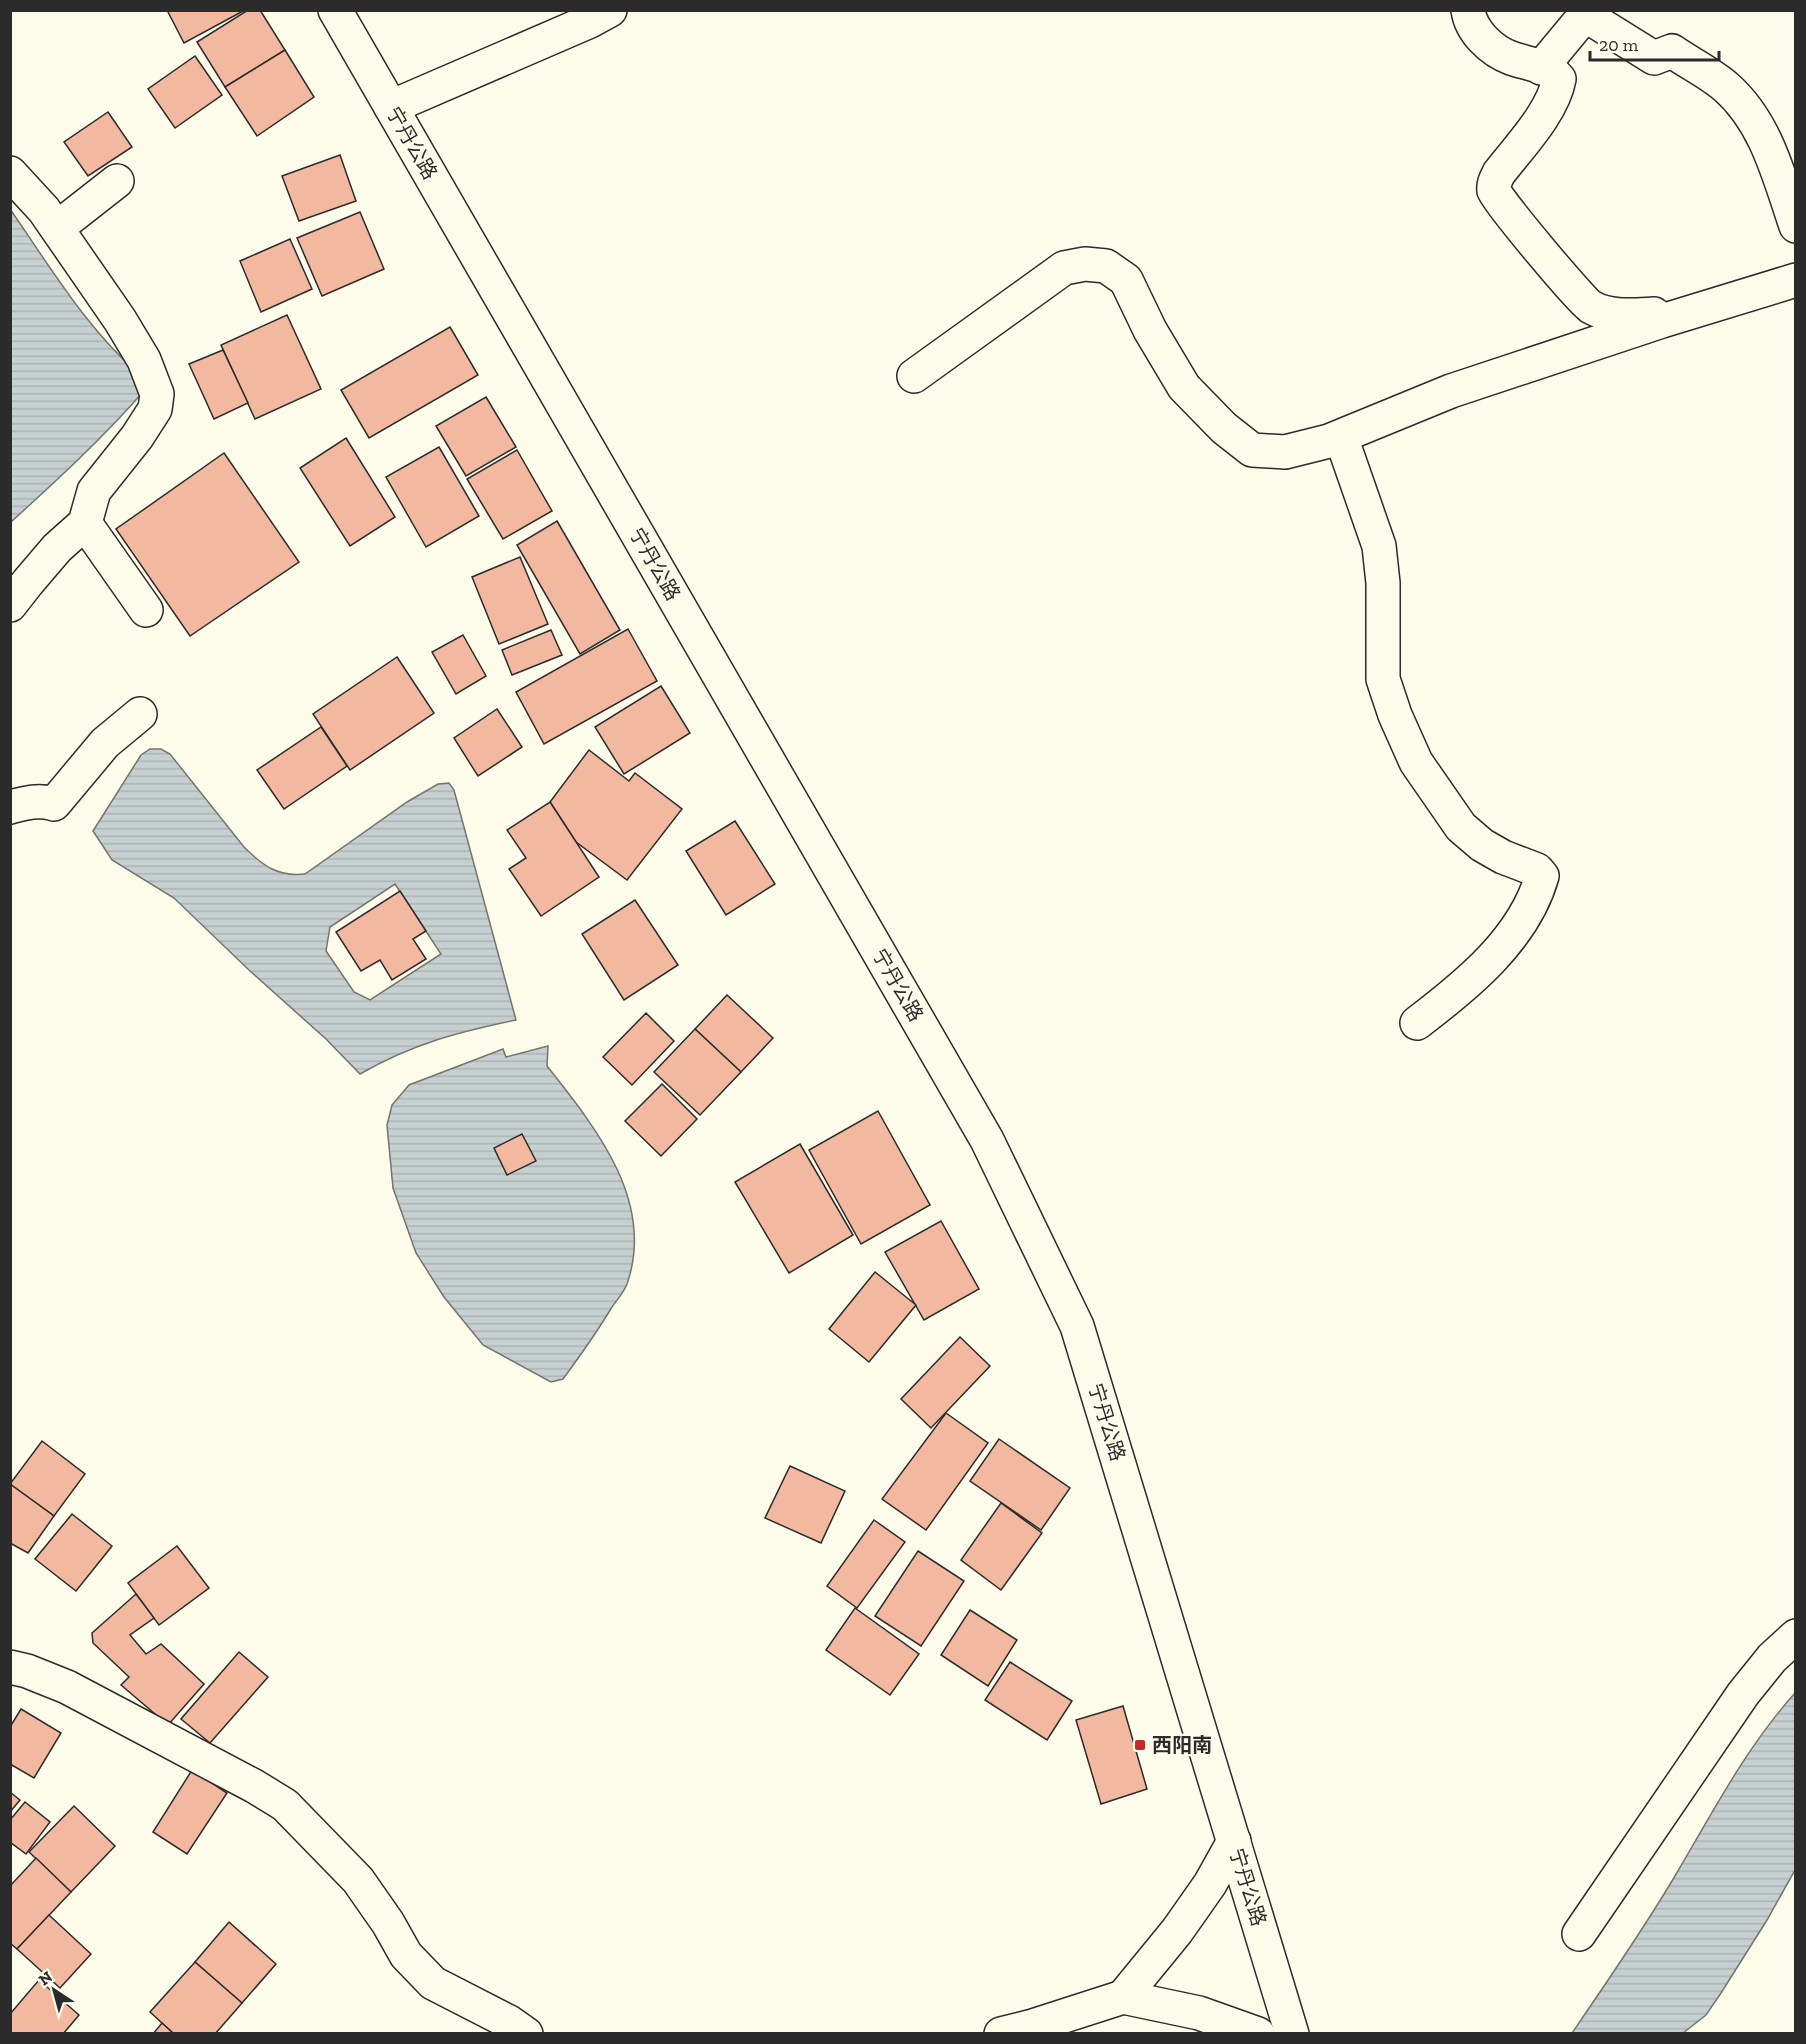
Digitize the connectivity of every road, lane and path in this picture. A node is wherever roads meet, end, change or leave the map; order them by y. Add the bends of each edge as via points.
1 (335, 10) edge
2 (610, 10) edge
3 (1468, 10) edge
4 (1541, 68) junction
5 (391, 107) junction
6 (10, 173) edge
7 (117, 181) dead end
8 (1796, 225) edge
9 (57, 228) junction
10 (1796, 280) edge
11 (1713, 305) junction
12 (914, 376) dead end
13 (1341, 436) junction
14 (85, 523) junction
15 (10, 605) edge
16 (146, 610) dead end
17 (140, 714) dead end
18 (10, 807) edge
19 (1417, 1023) dead end
20 (1796, 1636) edge
21 (10, 1667) edge
22 (1234, 1841) junction
23 (1579, 1935) dead end
24 (1123, 1997) junction
25 (526, 2034) edge
26 (1001, 2034) edge
27 (1258, 2034) edge
28 (1292, 2034) edge

1 - 5 street, 宁丹公路
2 - 5 street
3 - 4 street via 1476,32 1489,44 1509,58
4 - 8 street via 1585,15 1654,58 1672,51 1726,87 1755,120
4 - 11 street via 1553,71 1559,78 1557,88 1546,111 1494,181 1494,192 1503,205 1589,306 1604,313 1632,315
5 - 22 street, 宁丹公路 via 987,1140 1077,1326
6 - 9 street
7 - 9 street
9 - 14 street via 120,320 144,360 157,394 155,409 94,492
10 - 11 street
11 - 13 street via 1451,391
12 - 13 street via 1064,268 1106,266 1126,280 1150,330 1185,387 1224,428 1252,450 1285,452
13 - 19 street via 1378,546 1383,583 1383,679 1416,762 1461,827 1482,845 1537,870 1542,876 1522,919 1494,957
14 - 15 street via 57,548
14 - 16 street
17 - 18 street via 105,743 54,804 32,801
20 - 23 street via 1743,1694
21 - 25 street via 67,1687 285,1805 358,1880 406,1955 433,1983
22 - 24 street via 1177,1931
22 - 28 street, 宁丹公路
24 - 26 street
24 - 27 street via 1199,2013

